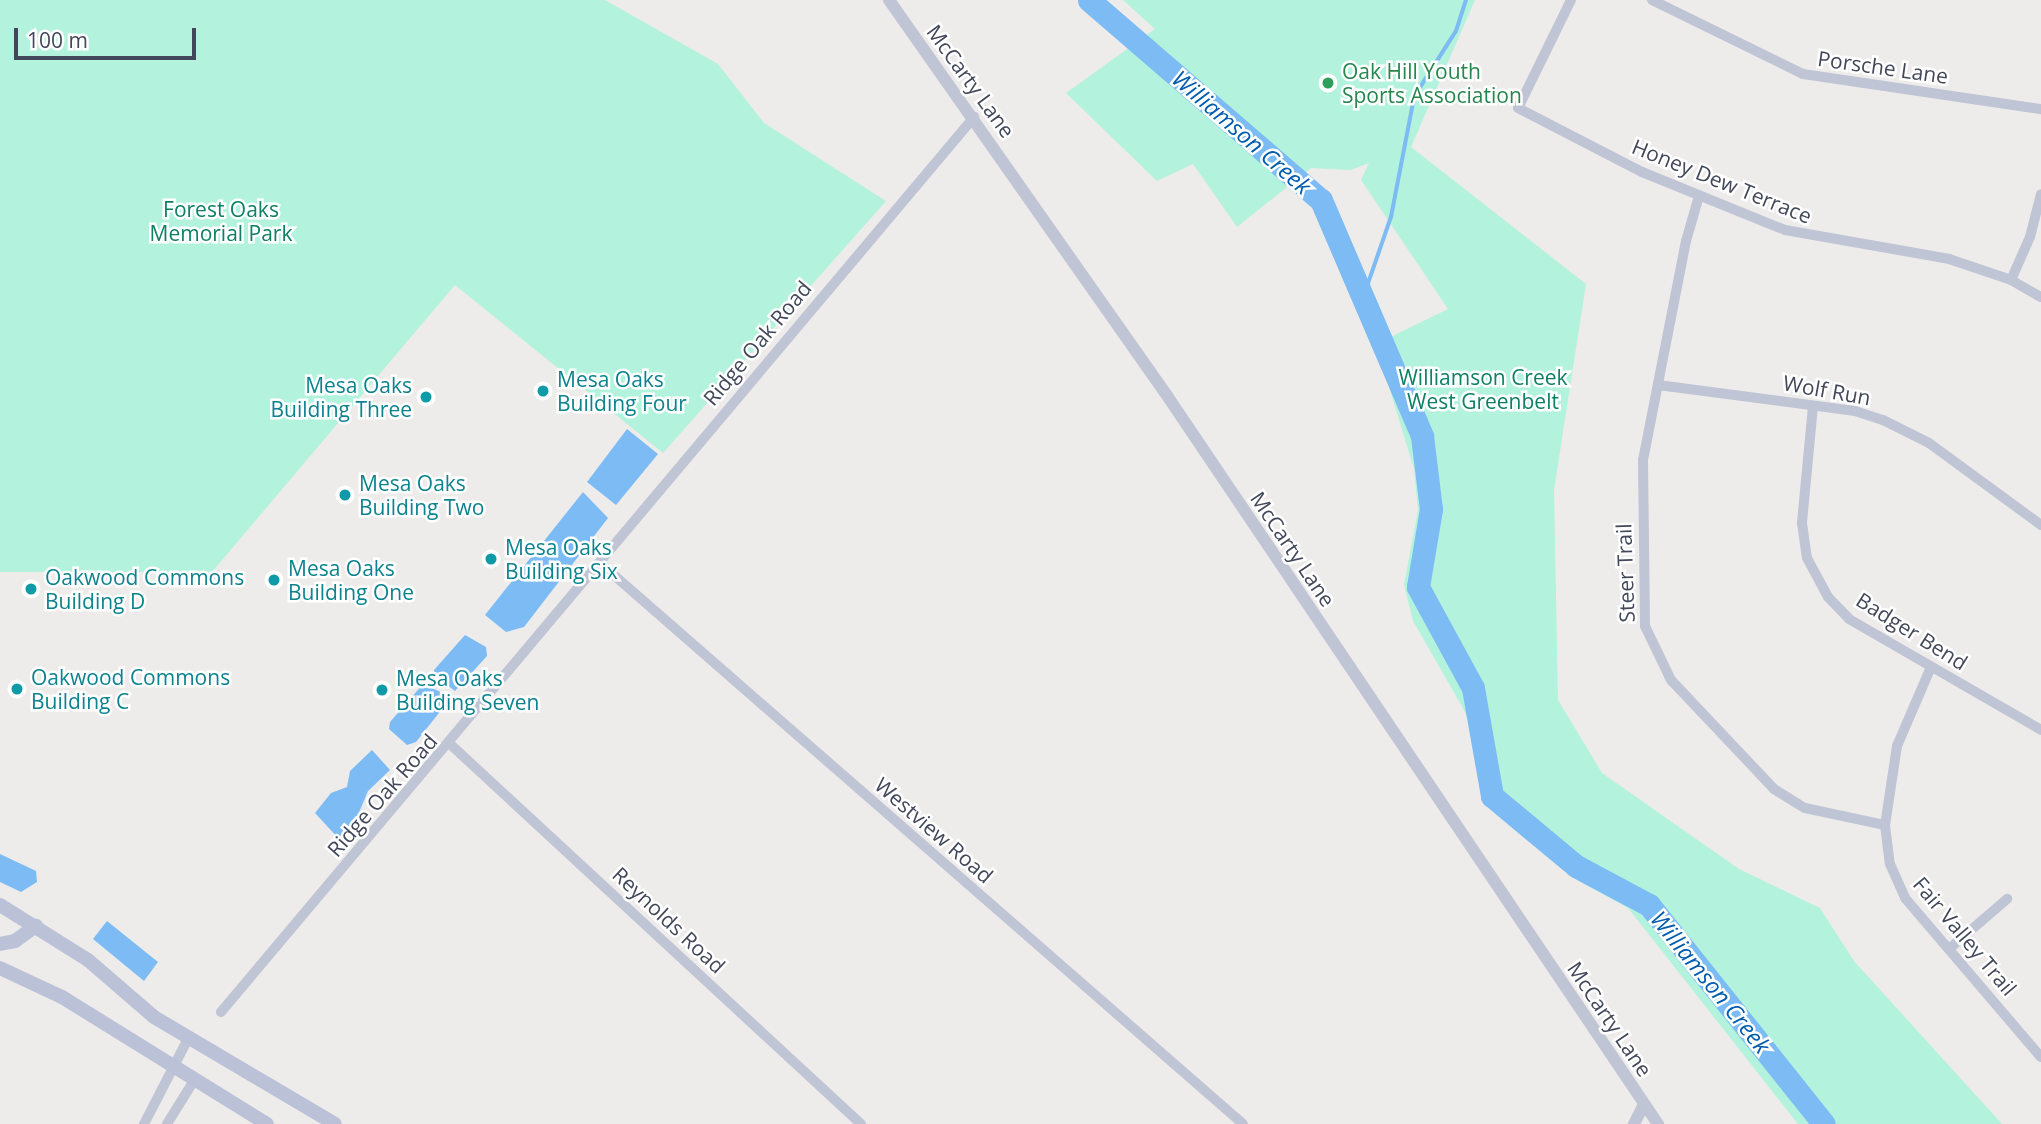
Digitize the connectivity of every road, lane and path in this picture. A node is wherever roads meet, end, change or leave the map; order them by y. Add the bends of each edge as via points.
1 (889, 0) edge
2 (1571, 0) edge
3 (1653, 0) edge
4 (2041, 109) edge
5 (974, 117) junction
6 (2041, 194) edge
7 (1699, 196) junction
8 (2011, 280) junction
9 (2041, 297) edge
10 (1658, 385) junction
11 (1813, 406) junction
12 (2041, 525) edge
13 (600, 563) junction
14 (1931, 667) junction
15 (2041, 730) edge
16 (450, 744) junction
17 (1885, 825) junction
18 (2007, 899) dead end
19 (0, 905) edge
20 (36, 926) junction
21 (0, 944) edge
22 (1949, 949) junction
23 (0, 968) edge
24 (221, 1012) dead end
25 (189, 1037) junction
26 (2041, 1057) edge
27 (173, 1069) junction
28 (193, 1082) junction
29 (1644, 1104) junction
30 (144, 1124) edge
31 (167, 1124) edge
32 (267, 1124) edge
33 (335, 1124) edge
34 (862, 1124) edge
35 (1243, 1124) edge
36 (1634, 1124) edge
37 (1658, 1124) edge

1 - 5 street, McCarty Lane
2 - 7 street, Honey Dew Terrace via 1518,108
3 - 4 street, Porsche Lane via 1804,75
5 - 13 street, Ridge Oak Road
5 - 29 street, McCarty Lane
6 - 8 street via 2031,237
7 - 8 street, Honey Dew Terrace via 1801,235 1929,254
7 - 10 street, Steer Trail
8 - 9 street, Honey Dew Terrace
10 - 11 street, Wolf Run
10 - 17 street, Steer Trail via 1642,489 1642,591 1651,645 1671,680 1774,789 1805,808
11 - 12 street, Wolf Run via 1855,411 1906,430
11 - 14 street, Badger Bend via 1802,523 1814,575 1849,619
13 - 16 street, Ridge Oak Road
13 - 35 street, Westview Road
14 - 15 street, Badger Bend
14 - 17 street, Fair Valley Trail via 1902,728
16 - 24 street, Ridge Oak Road
16 - 34 street, Reynolds Road
17 - 22 street, Fair Valley Trail via 1896,883
18 - 22 street
19 - 20 main road
20 - 21 main road via 15,941
20 - 25 main road via 88,960 154,1017
22 - 26 street, Fair Valley Trail
23 - 27 main road via 62,996
25 - 27 street
25 - 33 main road
27 - 28 main road
27 - 30 street
28 - 31 street
28 - 32 main road
29 - 36 street
29 - 37 street, McCarty Lane

